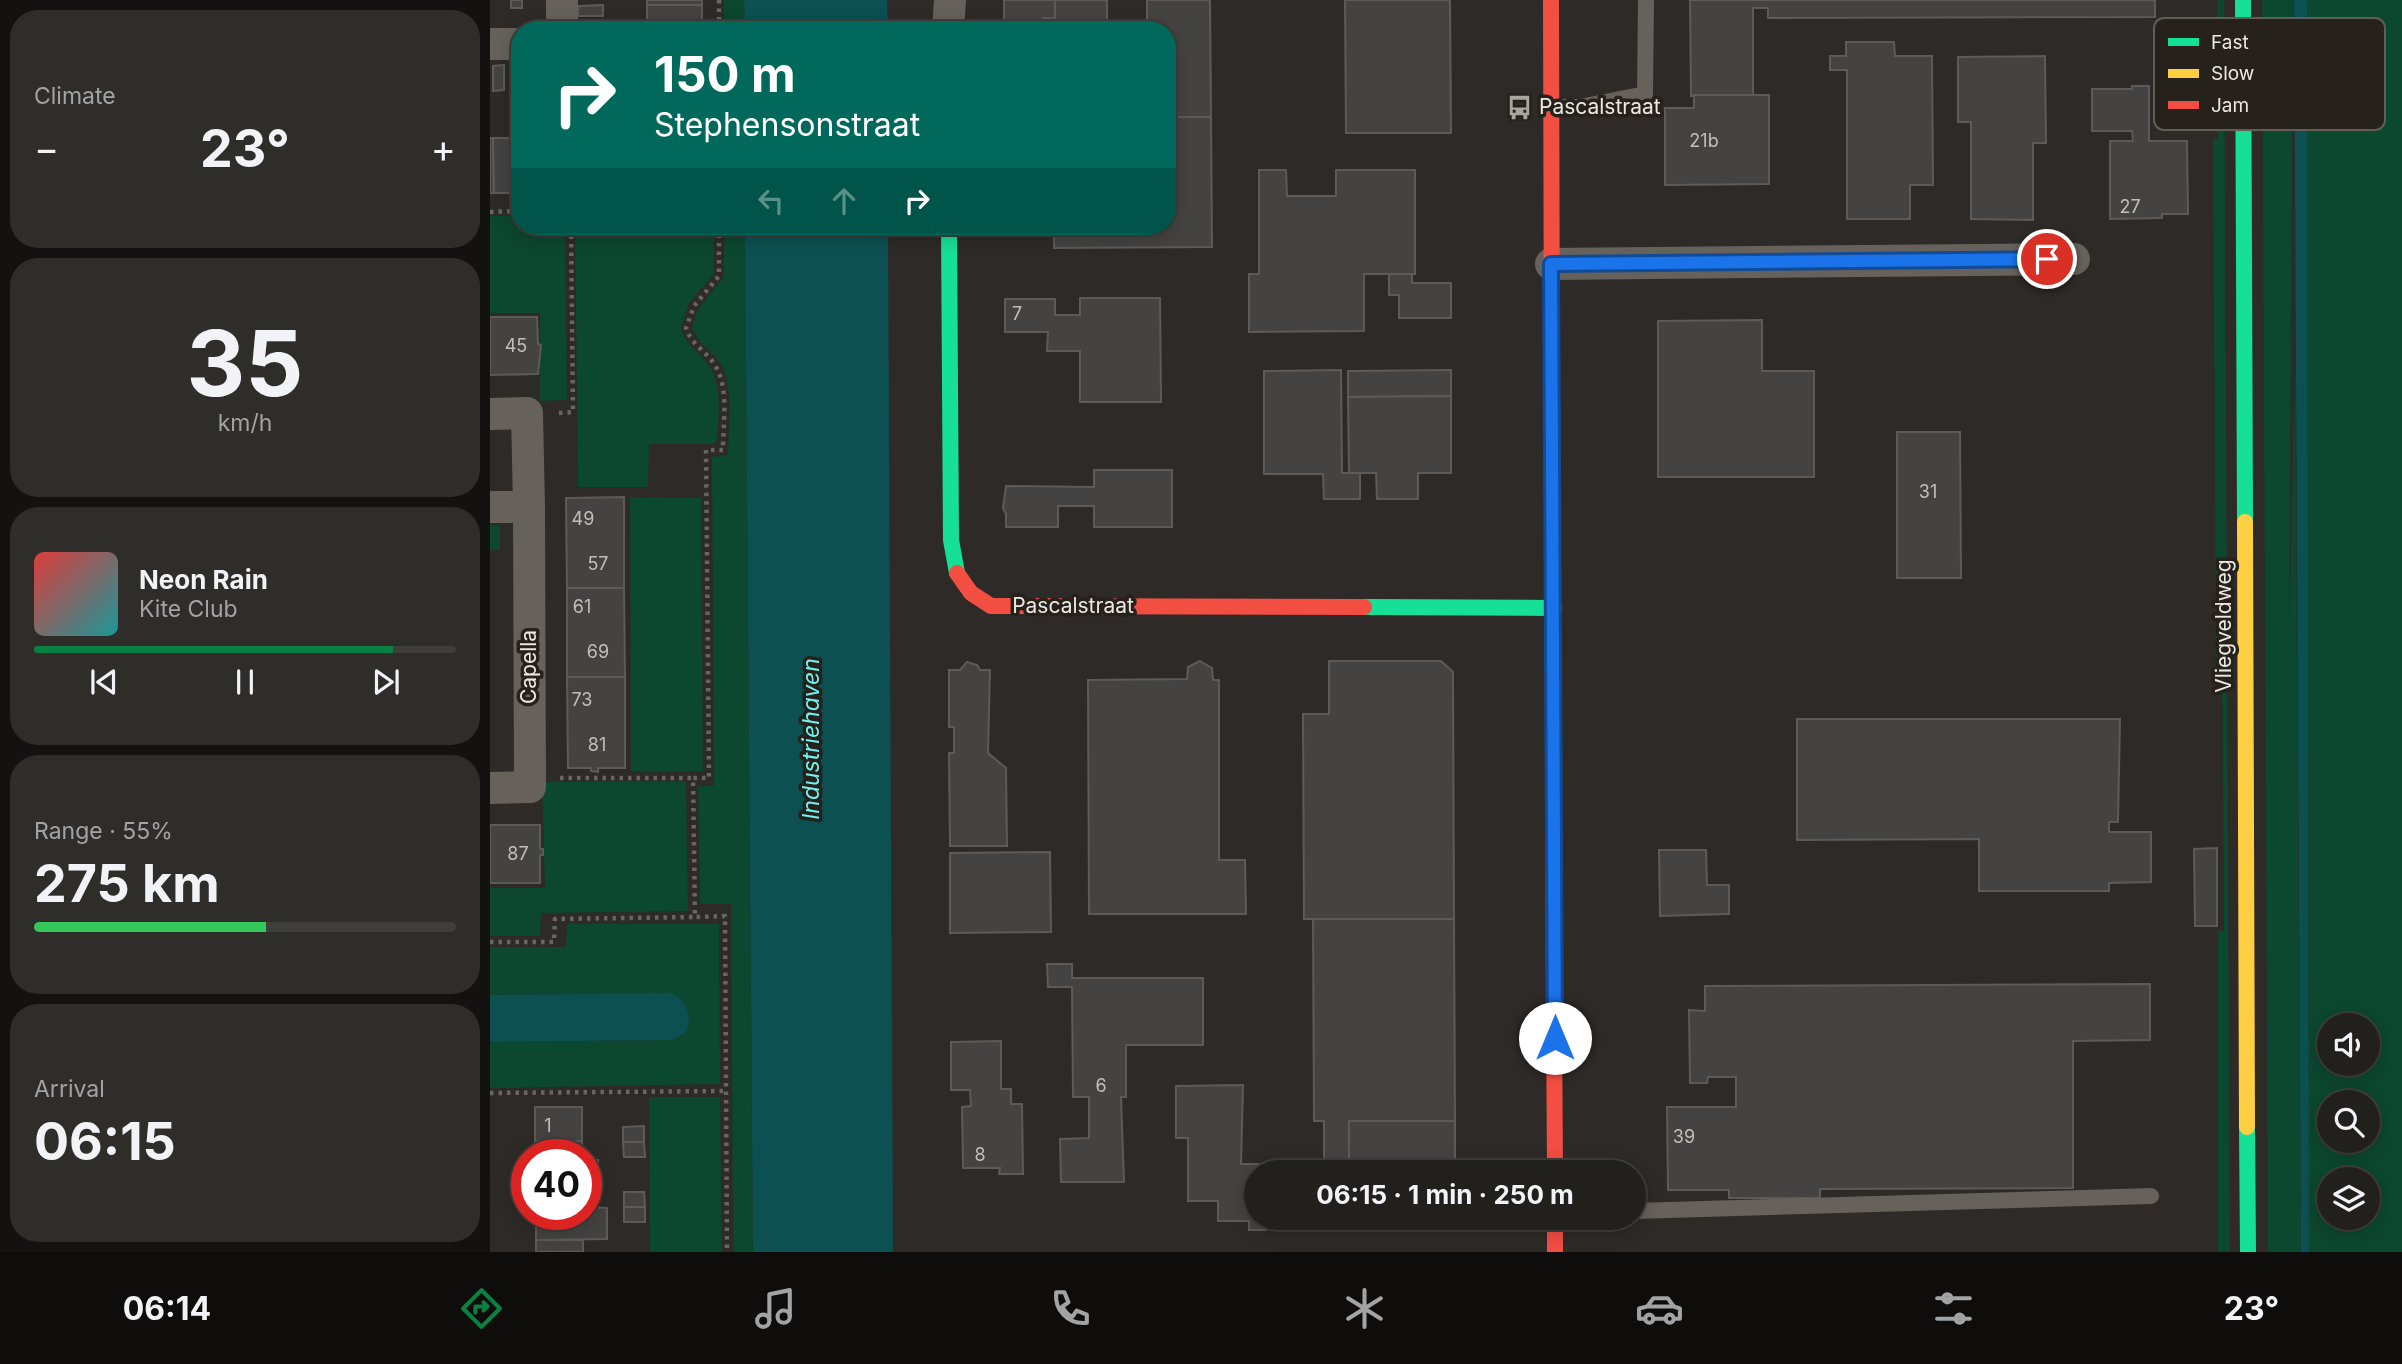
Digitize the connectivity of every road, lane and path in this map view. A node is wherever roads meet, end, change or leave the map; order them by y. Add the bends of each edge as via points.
1 (562, 0) edge
2 (719, 0) edge
3 (950, 0) edge
4 (1551, 0) edge
5 (1646, 0) edge
6 (2243, 0) edge
7 (2243, 18) edge
8 (562, 21) edge
9 (719, 21) edge
10 (949, 21) edge
11 (490, 44) edge
12 (511, 44) edge
13 (1552, 107) junction
14 (2244, 130) edge
15 (511, 211) edge
16 (490, 212) edge
17 (570, 235) edge
18 (719, 235) edge
19 (948, 235) edge
20 (2074, 259) dead end
21 (1551, 264) junction
22 (490, 414) edge
23 (527, 414) junction
24 (529, 507) junction
25 (490, 508) edge
26 (1554, 608) junction
27 (530, 778) junction
28 (692, 778) junction
29 (490, 788) edge
30 (695, 917) junction
31 (490, 942) edge
32 (726, 1091) junction
33 (490, 1093) edge
34 (1555, 1160) edge
35 (2151, 1196) dead end
36 (1646, 1211) edge
37 (1555, 1230) edge
38 (727, 1252) edge
39 (1555, 1252) edge
40 (2248, 1252) edge

1 - 8 street
2 - 9 path
3 - 10 street
4 - 13 street
5 - 13 lane via 1645,94 1580,107
6 - 7 street, Vliegveldweg
11 - 12 street
13 - 21 street
14 - 40 street, Vliegveldweg
15 - 16 path
17 - 23 path via 573,412
18 - 28 path via 719,276 687,321 688,334 717,368 722,388 723,450 706,450 709,778
19 - 26 street, Pascalstraat via 951,540 954,574 972,595 991,606
20 - 21 street
21 - 26 street
22 - 23 street
23 - 24 street, Capella
24 - 25 street
24 - 27 street, Capella
26 - 34 street
27 - 28 path
27 - 29 street via 530,787
28 - 30 path
30 - 31 path via 555,919 554,942
30 - 32 path via 725,916
32 - 33 path
32 - 38 path
35 - 36 lane
37 - 39 street

